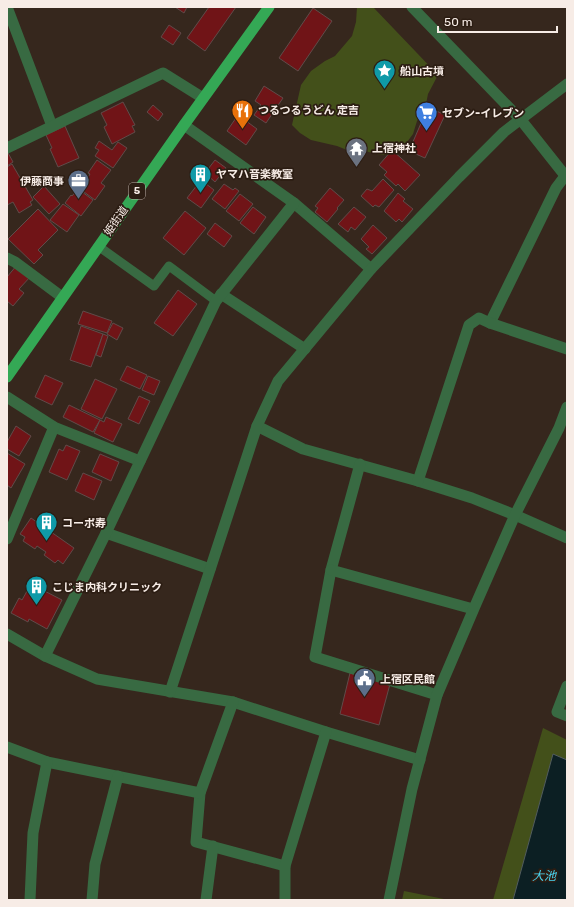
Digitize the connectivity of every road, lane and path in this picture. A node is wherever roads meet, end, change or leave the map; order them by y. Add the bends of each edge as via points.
1 (7, 7) edge
2 (269, 7) edge
3 (412, 7) edge
4 (567, 84) edge
5 (203, 98) junction
6 (521, 120) junction
7 (184, 125) junction
8 (52, 126) junction
9 (7, 148) edge
10 (566, 177) edge
11 (294, 204) junction
12 (98, 246) junction
13 (7, 258) edge
14 (371, 269) junction
15 (62, 297) junction
16 (219, 297) junction
17 (490, 323) junction
18 (305, 349) junction
19 (567, 349) edge
20 (7, 377) edge
21 (7, 397) edge
22 (567, 407) edge
23 (257, 426) junction
24 (54, 427) junction
25 (140, 461) junction
26 (360, 464) junction
27 (418, 481) junction
28 (515, 515) junction
29 (106, 534) junction
30 (567, 538) edge
31 (7, 539) edge
32 (210, 569) junction
33 (331, 570) junction
34 (473, 609) junction
35 (7, 634) edge
36 (44, 656) junction
37 (567, 686) edge
38 (170, 692) junction
39 (437, 695) junction
40 (233, 702) junction
41 (567, 716) edge
42 (326, 732) junction
43 (7, 747) edge
44 (420, 760) junction
45 (47, 762) junction
46 (118, 776) junction
47 (200, 793) junction
48 (213, 846) junction
49 (285, 866) junction
50 (30, 900) edge
51 (92, 900) edge
52 (206, 900) edge
53 (285, 900) edge
54 (389, 900) edge

1 - 8 street
2 - 5 main road, 姫街道 / 5
3 - 6 street
4 - 6 street
5 - 7 main road, 姫街道 / 5
5 - 8 street via 163,73
6 - 10 street
6 - 14 street via 504,132
7 - 11 street
7 - 12 main road, 姫街道 / 5
8 - 9 street
10 - 17 street via 556,188
11 - 14 street
11 - 16 street
12 - 15 main road, 姫街道 / 5
12 - 16 lane via 154,286 169,266
13 - 15 street
14 - 18 street
15 - 20 main road, 姫街道 / 5
16 - 18 street
16 - 25 street
17 - 19 street
17 - 27 street via 479,318 469,325
18 - 23 street via 278,381
21 - 24 street
22 - 28 street
23 - 26 street via 303,449
23 - 32 street
24 - 25 street
24 - 31 street
25 - 29 street
26 - 27 street
26 - 33 street
27 - 28 street
28 - 30 street
28 - 34 street
29 - 32 street
29 - 36 street
32 - 38 street
33 - 34 street
33 - 39 street via 315,657
34 - 39 street
35 - 36 street
36 - 38 street via 97,679
37 - 41 street via 557,712
38 - 40 street
39 - 44 street
40 - 42 street
40 - 47 street
42 - 44 street
42 - 49 street
43 - 45 street
44 - 54 street
45 - 46 street
45 - 50 street via 33,832
46 - 47 street
46 - 51 street via 95,864
47 - 48 street via 196,842
48 - 49 street
48 - 52 street
49 - 53 street

